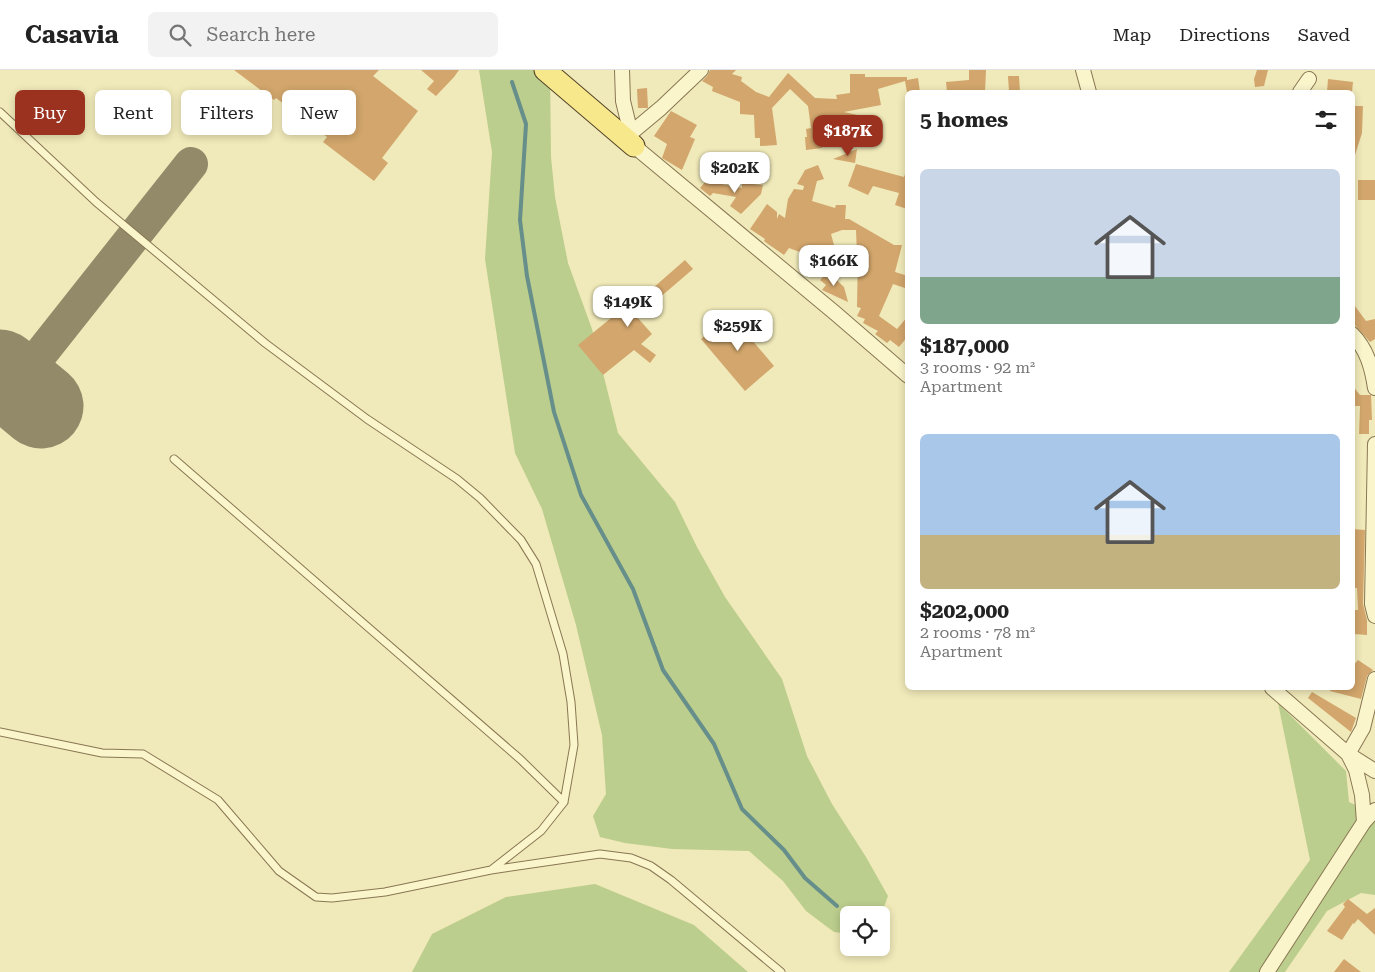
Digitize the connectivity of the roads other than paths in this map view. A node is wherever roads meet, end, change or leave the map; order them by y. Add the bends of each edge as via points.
1 (545, 70) edge
2 (622, 70) edge
3 (701, 70) edge
4 (1083, 70) edge
5 (1309, 79) dead end
6 (1088, 90) edge
7 (1301, 90) edge
8 (0, 112) edge
9 (632, 139) junction
10 (1355, 337) edge
11 (1374, 370) edge
12 (905, 373) edge
13 (1375, 388) edge
14 (1375, 444) edge
15 (174, 459) dead end
16 (1375, 616) edge
17 (1375, 679) edge
18 (1274, 690) edge
19 (0, 732) edge
20 (1348, 754) junction
21 (1375, 771) edge
22 (564, 802) junction
23 (1375, 810) edge
24 (1364, 822) junction
25 (490, 870) junction
26 (781, 972) edge
27 (1267, 972) edge

1 - 9 main road
2 - 9 street via 623,101
3 - 9 street
4 - 6 street
5 - 7 street
8 - 22 lane via 96,202 250,330 367,419 457,479 521,540 536,564 563,654 574,745
9 - 12 street
10 - 11 street
11 - 13 street
14 - 16 street via 1372,604
15 - 22 lane via 513,752
17 - 20 street via 1363,728
18 - 20 street
19 - 25 lane via 102,753 143,754 218,800 279,871 316,898 385,892
20 - 21 street
20 - 24 street via 1362,795
22 - 25 lane via 540,831
23 - 24 street
24 - 27 street
25 - 26 lane via 600,854 631,858 651,866 670,880

